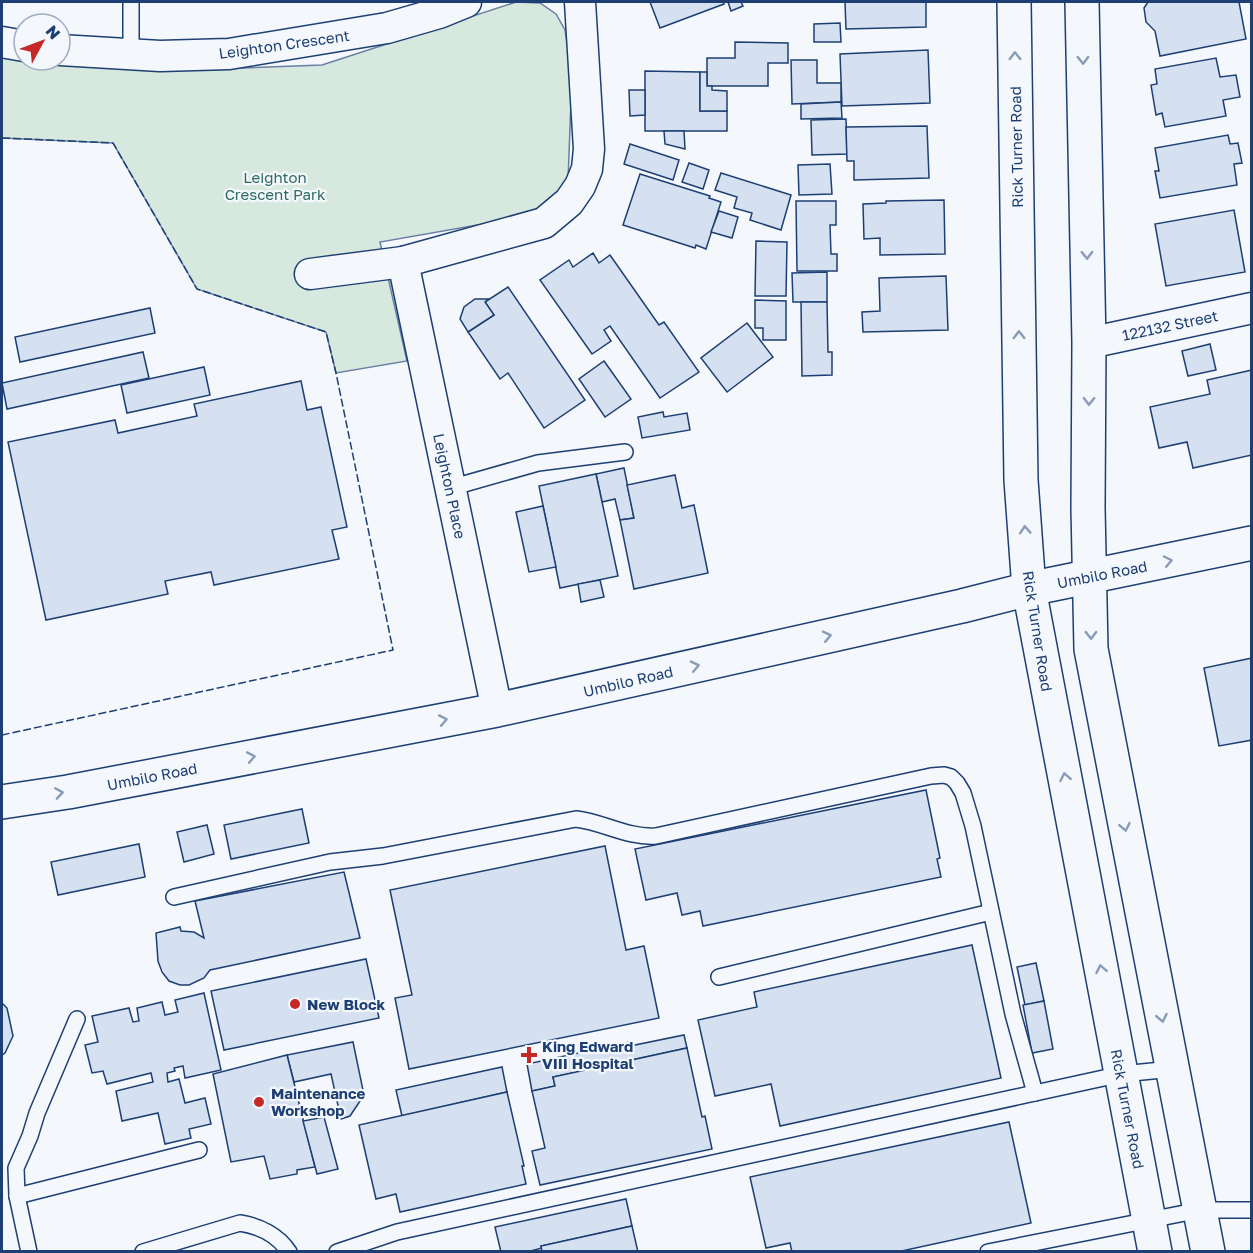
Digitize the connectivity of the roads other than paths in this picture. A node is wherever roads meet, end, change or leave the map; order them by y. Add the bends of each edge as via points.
1 (131, 2) edge
2 (466, 2) edge
3 (580, 2) edge
4 (1014, 2) edge
5 (1082, 2) edge
6 (72, 51) edge
7 (131, 55) junction
8 (403, 262) junction
9 (310, 274) dead end
10 (1251, 308) edge
11 (1089, 343) junction
12 (625, 452) dead end
13 (450, 488) junction
14 (1251, 543) edge
15 (1090, 577) junction
16 (1029, 589) junction
17 (497, 710) junction
18 (2, 800) edge
19 (174, 897) dead end
20 (991, 912) junction
21 (720, 977) dead end
22 (77, 1019) dead end
23 (1172, 1069) junction
24 (1122, 1074) junction
25 (1035, 1093) junction
26 (198, 1150) dead end
27 (17, 1196) junction
28 (1200, 1210) junction
29 (1251, 1210) edge
30 (1152, 1236) edge
31 (29, 1251) edge
32 (143, 1251) edge
33 (289, 1251) edge
34 (337, 1251) edge
35 (988, 1251) edge
36 (1208, 1251) edge

1 - 7 lane
2 - 7 street, Leighton Crescent via 387,28 230,54
3 - 8 street via 589,149 580,186 565,207 544,223
16 -> 4 main road, Rick Turner Road via 1021,480
5 -> 11 main road
6 - 7 street, Leighton Crescent
8 - 9 street
8 - 13 street, Leighton Place
10 - 11 street, 122132 Street
11 -> 15 main road
12 - 13 lane via 538,463
13 - 17 street, Leighton Place
15 -> 14 main road, Umbilo Road
15 - 16 main road, Umbilo Road
15 -> 23 main road via 1091,649
17 -> 16 main road, Umbilo Road
24 -> 16 main road, Rick Turner Road
18 -> 17 main road, Umbilo Road via 68,792
19 - 20 lane via 330,862 383,856 576,819 634,835 656,836 944,775 957,783 963,793
20 - 21 lane
20 - 25 lane
22 - 27 lane via 16,1168
23 - 24 lane
23 - 28 main road
24 - 25 lane
24 - 30 main road, Rick Turner Road
25 - 34 lane via 397,1232
26 - 27 lane
27 - 31 lane
28 - 29 lane
28 - 30 lane
28 - 36 main road
30 - 35 lane
32 - 33 lane via 240,1223 266,1231

